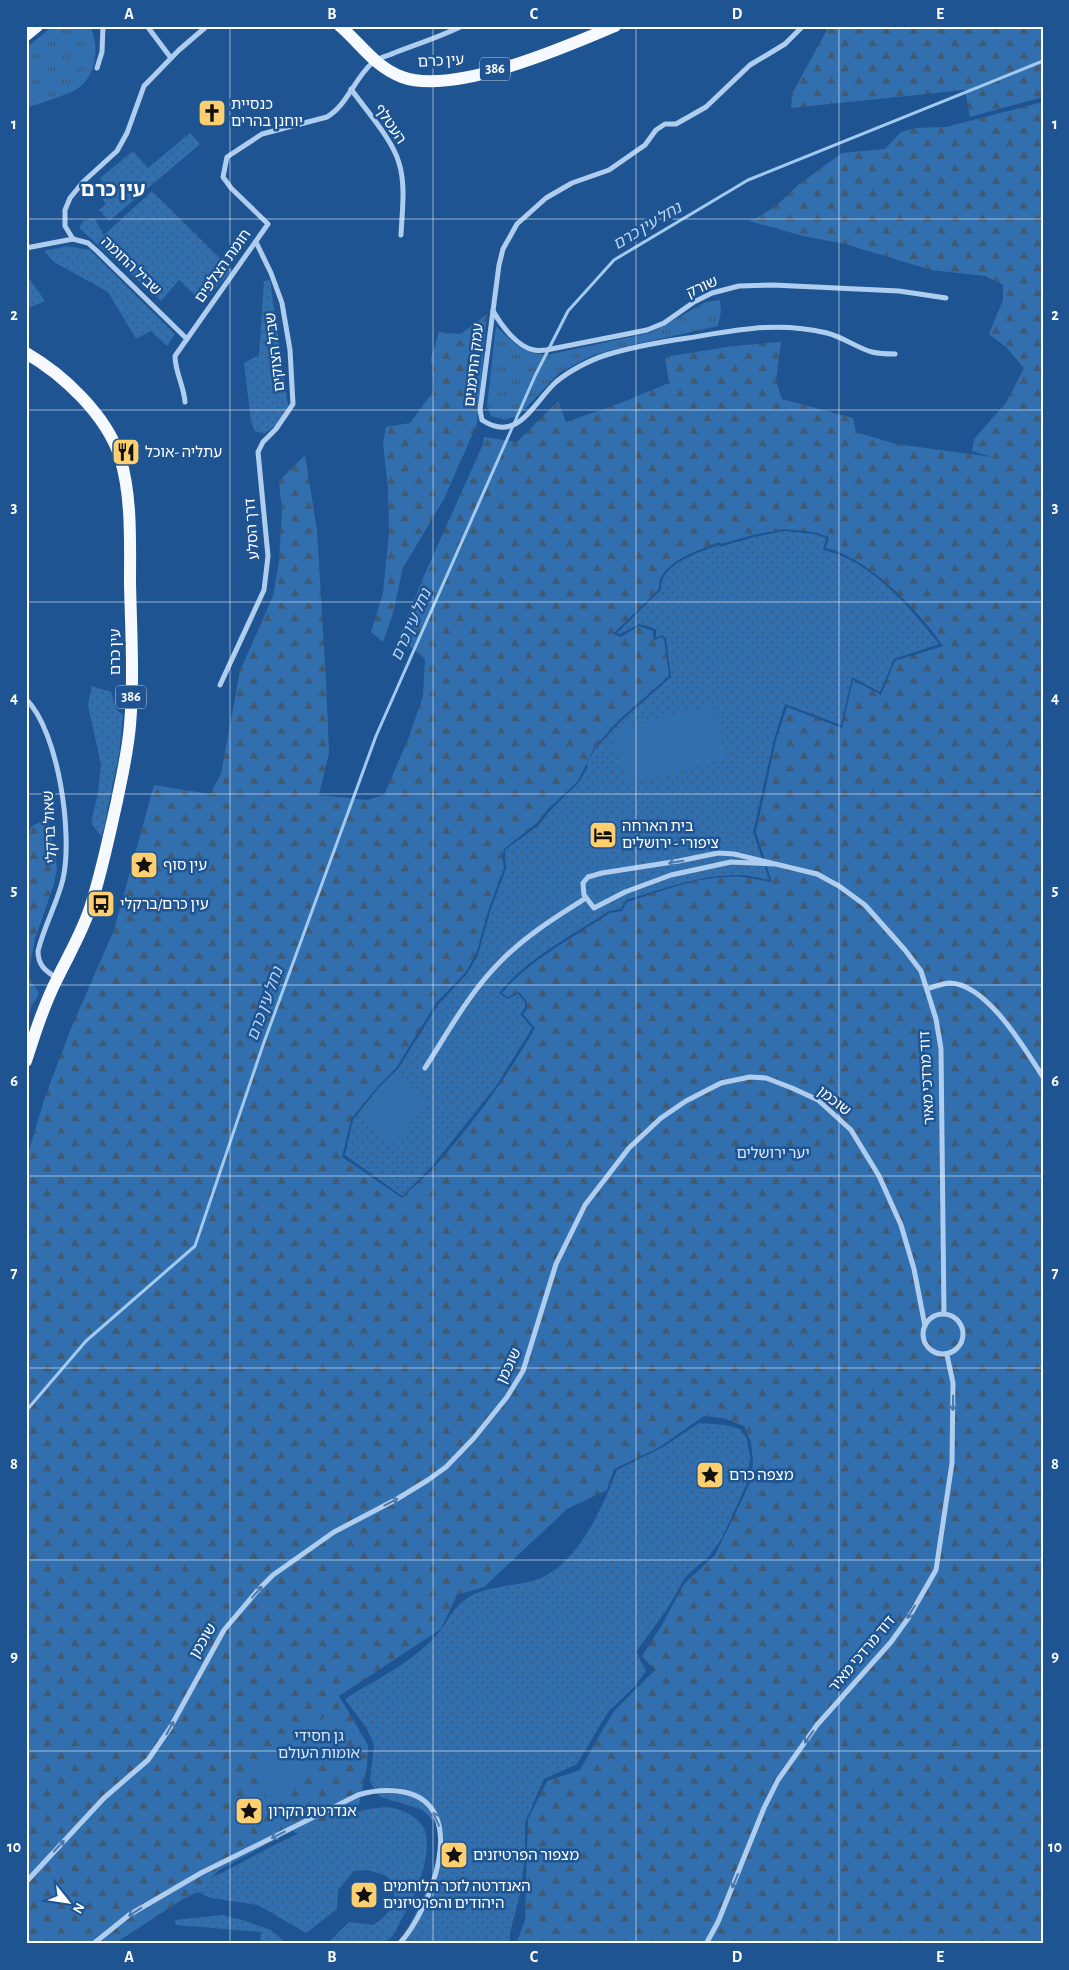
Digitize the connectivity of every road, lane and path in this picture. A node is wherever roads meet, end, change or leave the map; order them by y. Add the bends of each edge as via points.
1 (38, 26) edge
2 (103, 26) edge
3 (147, 26) edge
4 (207, 26) edge
5 (340, 26) edge
6 (462, 26) edge
7 (614, 26) edge
8 (803, 26) edge
9 (26, 35) edge
10 (171, 58) junction
11 (374, 61) junction
12 (97, 68) dead end
13 (351, 89) junction
14 (401, 235) dead end
15 (73, 240) junction
16 (256, 242) junction
17 (26, 248) edge
18 (946, 298) dead end
19 (493, 310) junction
20 (187, 339) junction
21 (26, 354) edge
22 (895, 354) dead end
23 (185, 402) dead end
24 (293, 404) joint
25 (220, 685) dead end
26 (26, 699) edge
27 (775, 864) junction
28 (586, 898) junction
29 (57, 979) junction
30 (927, 989) junction
31 (26, 1061) edge
32 (425, 1068) dead end
33 (1043, 1077) edge
34 (944, 1314) junction
35 (925, 1326) junction
36 (947, 1355) junction
37 (26, 1882) edge
38 (94, 1944) edge
39 (399, 1944) edge
40 (706, 1944) edge

1 - 9 main road
2 - 12 street via 102,52
3 - 10 street
4 - 10 street
5 - 11 main road, עין כרם / 386
6 - 11 street
7 - 11 main road, עין כרם / 386 via 565,48 464,78 415,80 402,77
8 - 19 street, עמק התימנים via 785,44 750,65 706,107 676,124 665,124 645,145 609,170 572,183 529,212 517,224 503,248
10 - 15 street via 144,86 117,151 70,198 65,210 65,226
11 - 13 street, חומת הצלפים
13 - 14 street, העטלף via 394,149 399,162 402,177
13 - 16 street, חומת הצלפים via 346,100 327,117 262,134 228,157 223,177 268,224
15 - 17 street
15 - 20 street, שביל החומה via 88,243
16 - 20 street, חומת הצלפים
16 - 24 street, שביל הצוקים via 282,303 290,350
18 - 19 street, שורק via 899,291 739,286 712,293 647,330 546,350 532,350 521,344
19 - 22 street, עמק התימנים via 480,410 482,420 499,428 511,427 522,421 557,381 604,355 674,340 754,327 787,327 828,334 872,352
20 - 23 street, חומת הצלפים via 175,356
21 - 29 main road, עין כרם / 386 via 73,388 104,426 119,456 128,502 131,710 127,748 90,907
24 - 25 street, דרך הסלע via 258,452 268,556 264,590
26 - 29 street, שאול ברקלי via 45,729 54,754 66,838 65,866 38,951 41,965
27 - 28 street, דוד מרדכי מאיר via 730,862 672,875 625,892 594,908
27 -> 28 street, דוד מרדכי מאיר via 718,853 602,873 588,877 583,884
27 - 30 street, דוד מרדכי מאיר via 817,874 865,905 921,971
28 - 32 street via 546,922 500,962 467,1002
29 - 31 main road, עין כרם / 386
30 - 33 street via 950,983 969,988 993,1007
30 - 34 street, דוד מרדכי מאיר via 941,1049
34 - 35 street via 933,1317
34 - 36 street via 960,1323 964,1336 959,1348
35 - 36 street via 923,1338 929,1350
37 -> 35 street, שוכמן via 104,1798 154,1754 224,1630 258,1590 280,1570 334,1532 428,1480 446,1467 474,1438 523,1371 556,1264 585,1205 629,1148 661,1118 686,1101 721,1083 750,1077 766,1078 818,1100 851,1130 879,1176 901,1225
36 -> 40 street, דוד מרדכי מאיר via 953,1383 952,1462 936,1570 891,1642 817,1725 778,1780
39 -> 38 street via 427,1900 440,1859 441,1839 438,1823 426,1802 413,1794 382,1790 358,1795 201,1873 129,1915

